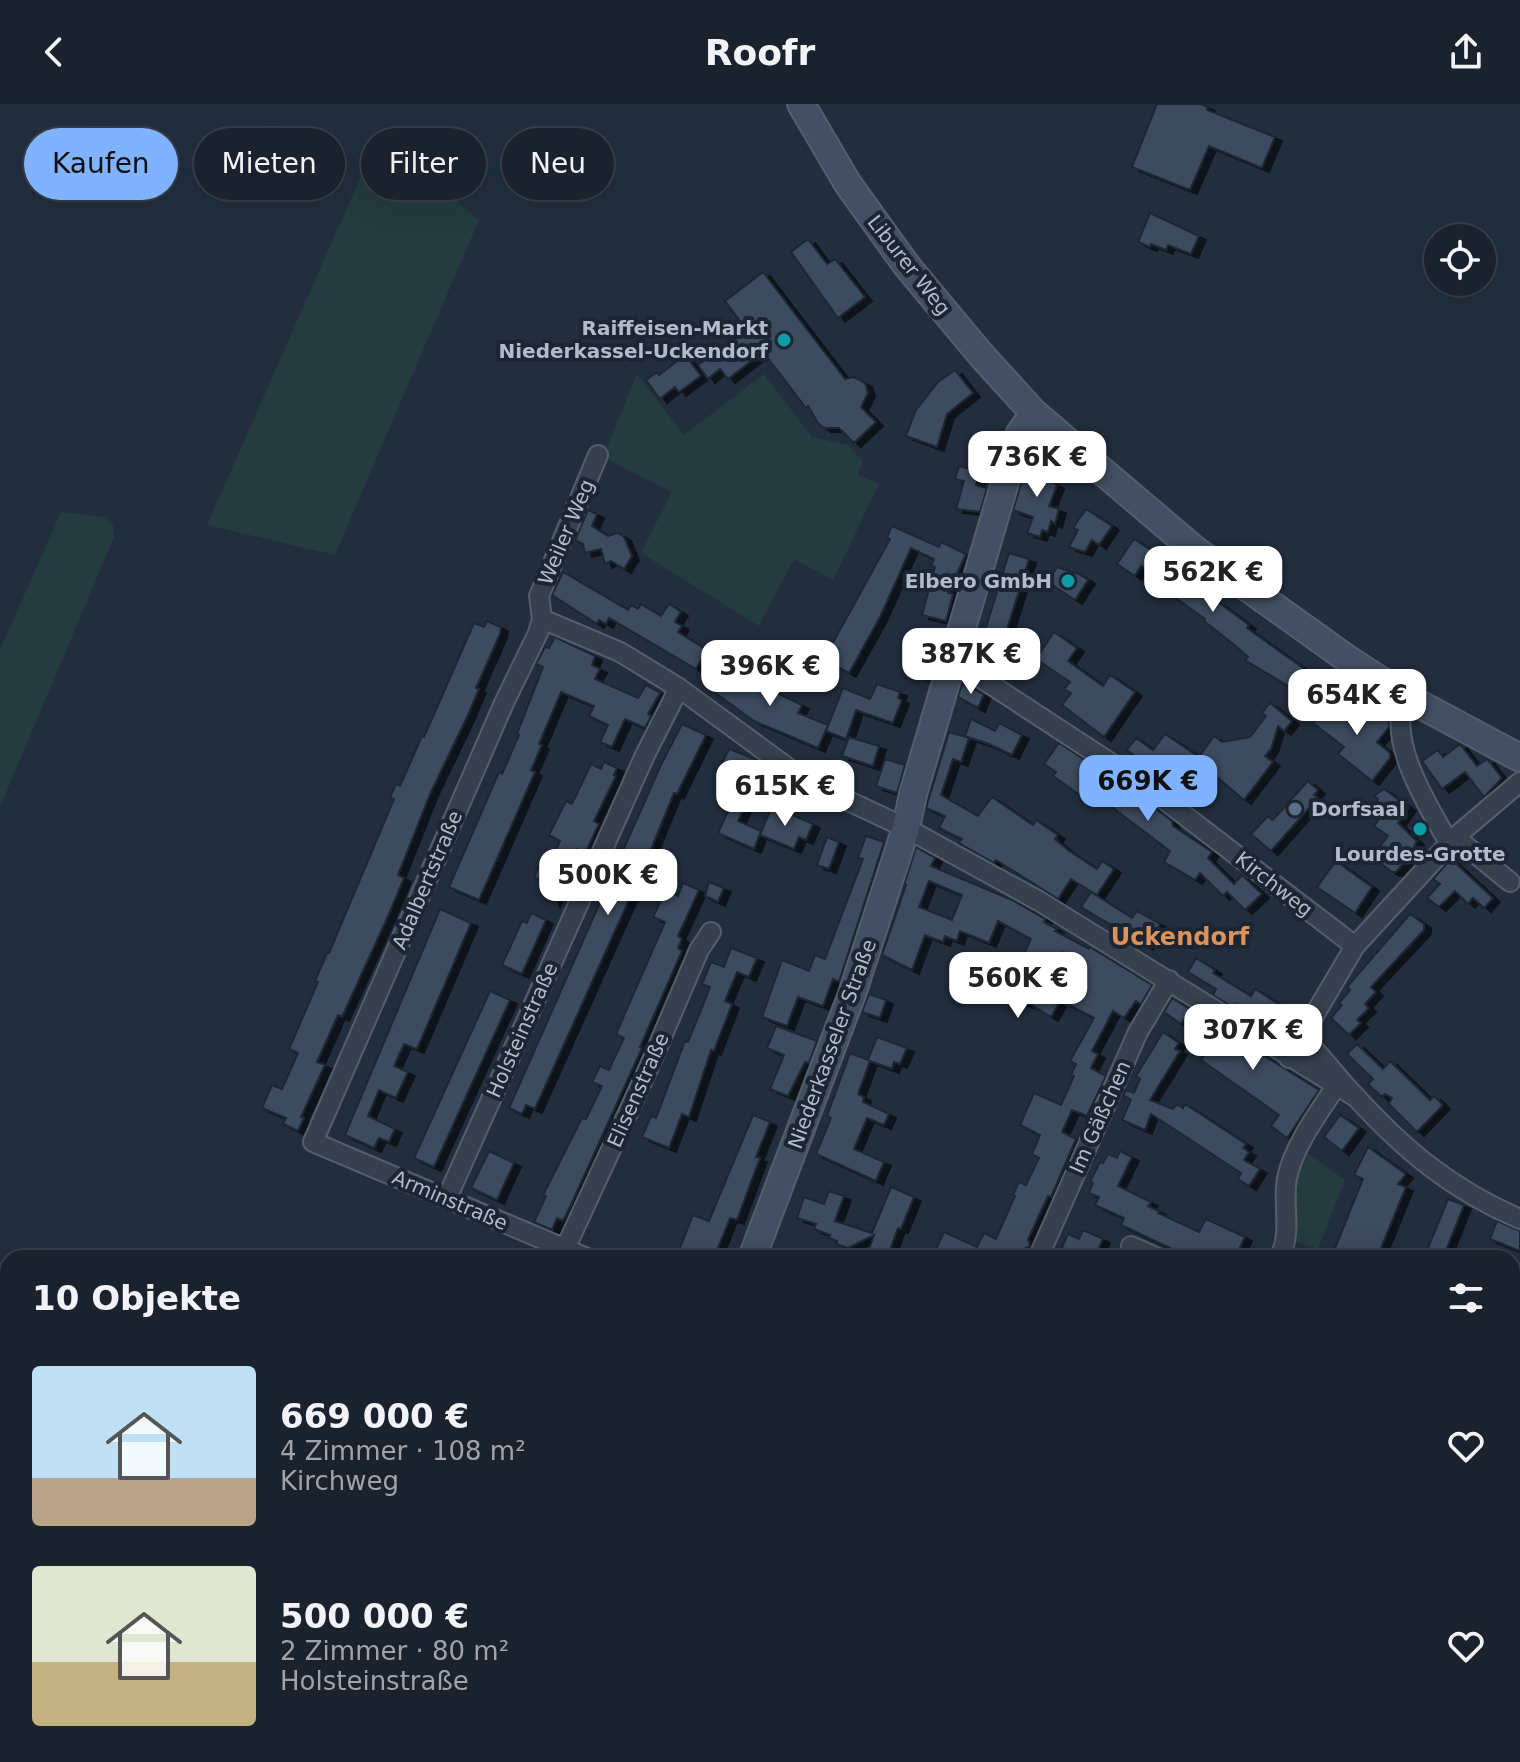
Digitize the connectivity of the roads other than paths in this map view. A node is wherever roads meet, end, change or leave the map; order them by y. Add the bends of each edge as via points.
1 (801, 104) edge
2 (1034, 413) junction
3 (598, 455) dead end
4 (542, 619) junction
5 (953, 664) junction
6 (679, 688) junction
7 (1406, 697) junction
8 (1520, 758) edge
9 (1520, 782) edge
10 (906, 828) junction
11 (1452, 840) junction
12 (1510, 882) dead end
13 (711, 932) dead end
14 (1355, 946) junction
15 (1169, 980) junction
16 (1301, 1036) junction
17 (1289, 1058) junction
18 (1338, 1083) junction
19 (313, 1142) joint
20 (447, 1198) junction
21 (1520, 1219) edge
22 (1131, 1246) dead end
23 (565, 1249) joint
24 (755, 1250) edge
25 (1042, 1250) edge
26 (1140, 1250) edge
27 (1281, 1250) edge

1 - 2 main road, Liburer Weg via 848,184 907,266
2 - 5 main road, Niederkasseler Straße via 1019,435
2 - 7 main road, Liburer Weg via 1195,550
3 - 4 street, Weiler Weg via 539,596
4 - 6 street via 620,652
4 - 19 street, Adalbertstraße
5 - 10 main road, Niederkasseler Straße
5 - 14 street, Kirchweg via 1149,788
6 - 10 street via 806,781
6 - 20 street, Holsteinstraße
7 - 8 main road, Liburer Weg
7 - 11 street via 1400,716 1408,762
9 - 11 street
10 - 15 street
10 - 24 main road, Niederkasseler Straße via 852,994
11 - 12 street
11 - 14 street
13 - 23 street, Elisenstraße
14 - 16 street
15 - 17 street
15 - 25 street, Im Gäßchen via 1138,1032
16 - 17 street
16 - 18 street
17 - 18 street
18 - 21 street via 1447,1182
18 - 27 street via 1295,1152
19 - 20 street, Arminstraße
20 - 23 street, Arminstraße
22 - 26 street

